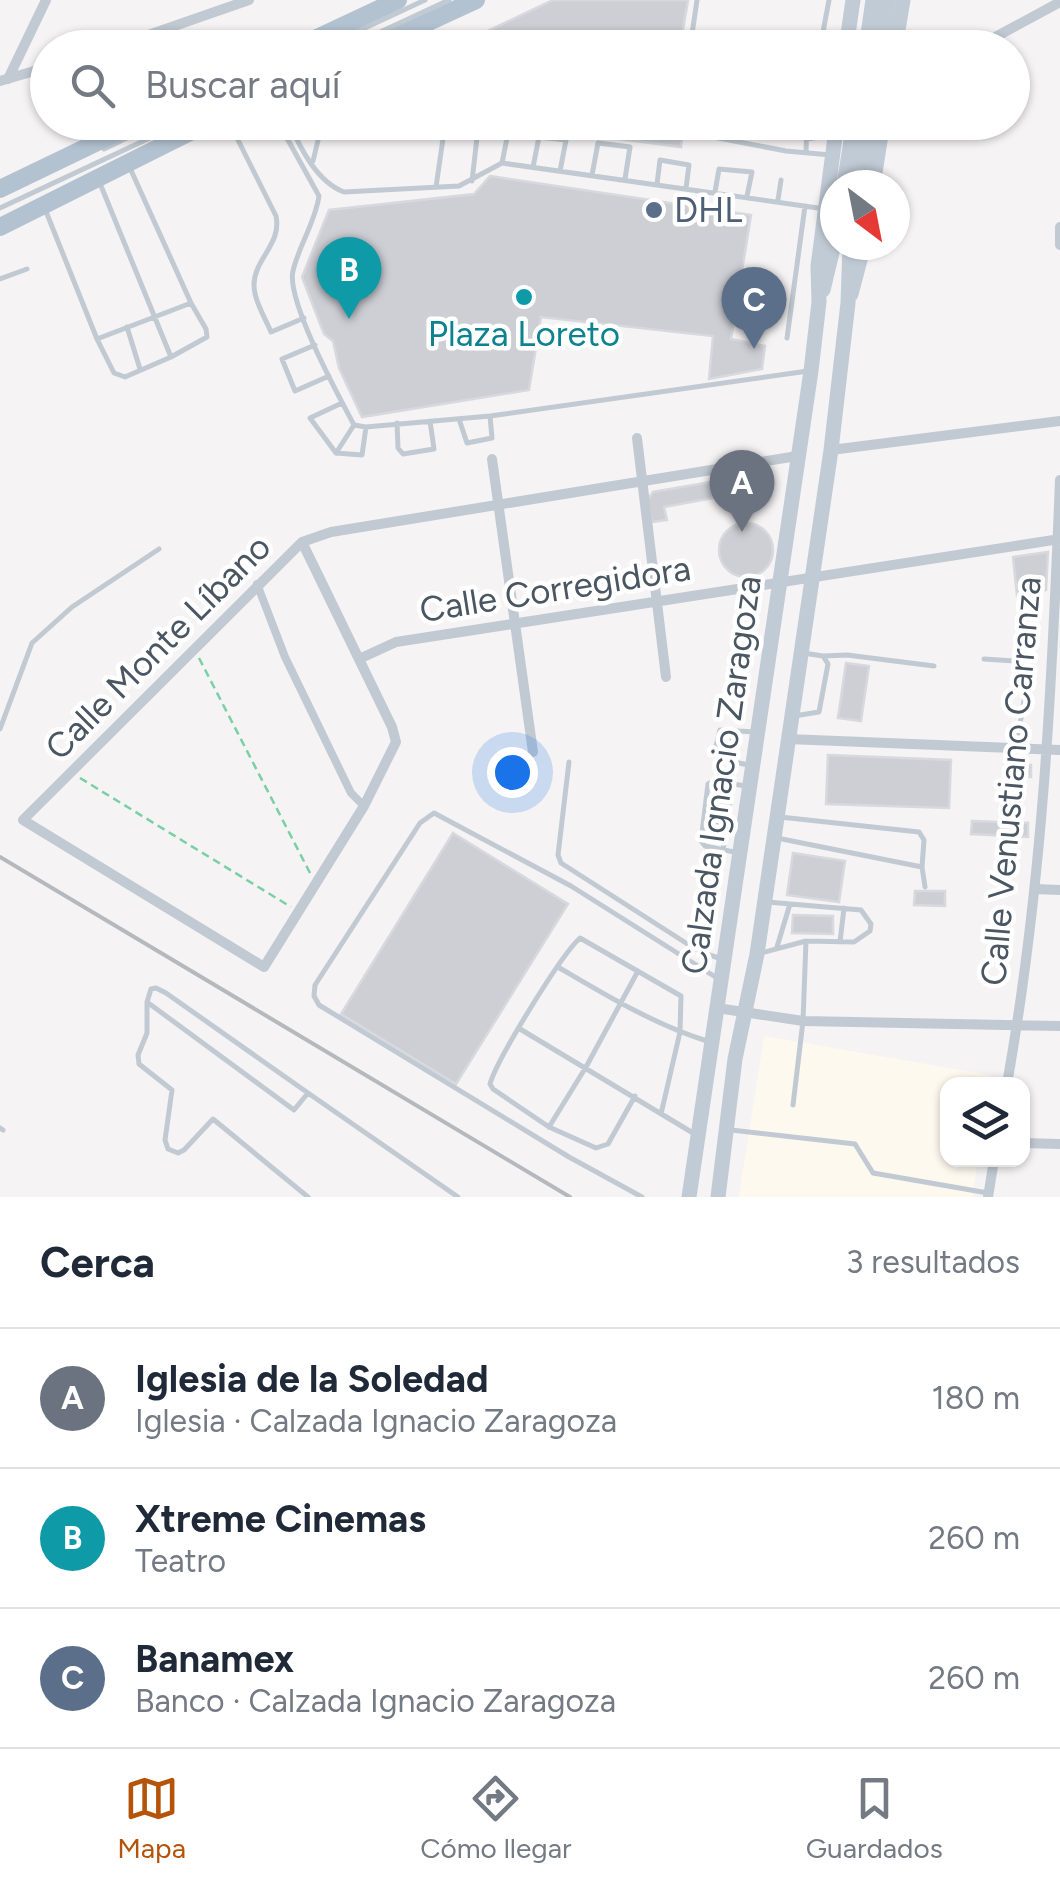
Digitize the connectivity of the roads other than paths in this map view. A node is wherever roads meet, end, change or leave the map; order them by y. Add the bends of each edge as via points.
1 (46, 0) edge
2 (250, 0) edge
3 (398, 0) edge
4 (425, 0) edge
5 (449, 0) edge
6 (476, 0) edge
7 (697, 0) edge
8 (829, 0) edge
9 (853, 0) edge
10 (873, 0) edge
11 (888, 0) edge
12 (902, 0) edge
13 (1060, 2) edge
14 (30, 30) edge
15 (30, 30) edge
16 (163, 30) edge
17 (334, 30) edge
18 (361, 30) edge
19 (385, 30) edge
20 (411, 30) edge
21 (693, 30) edge
22 (823, 30) edge
23 (849, 30) edge
24 (869, 30) edge
25 (884, 30) edge
26 (898, 30) edge
27 (1008, 30) edge
28 (30, 72) edge
29 (4, 80) edge
30 (104, 140) edge
31 (119, 140) edge
32 (145, 140) edge
33 (174, 140) edge
34 (238, 140) edge
35 (288, 140) edge
36 (299, 140) edge
37 (318, 140) edge
38 (443, 140) edge
39 (477, 140) edge
40 (507, 140) edge
41 (538, 140) edge
42 (566, 140) edge
43 (728, 140) edge
44 (806, 140) edge
45 (835, 140) edge
46 (851, 140) edge
47 (866, 140) edge
48 (880, 140) edge
49 (806, 151) junction
50 (833, 156) junction
51 (128, 163) junction
52 (502, 163) junction
53 (312, 164) junction
54 (532, 167) junction
55 (831, 170) edge
56 (846, 170) edge
57 (861, 170) edge
58 (875, 170) edge
59 (560, 171) junction
60 (592, 175) junction
61 (98, 178) junction
62 (625, 179) junction
63 (472, 180) junction
64 (781, 180) dead end
65 (657, 184) junction
66 (436, 187) junction
67 (686, 188) junction
68 (716, 192) junction
69 (0, 193) edge
70 (747, 196) junction
71 (778, 200) junction
72 (804, 206) junction
73 (44, 207) junction
74 (0, 208) edge
75 (820, 208) edge
76 (0, 227) edge
77 (1060, 228) edge
78 (1060, 241) edge
79 (820, 249) edge
80 (830, 260) edge
81 (849, 260) edge
82 (862, 260) edge
83 (27, 269) dead end
84 (0, 279) edge
85 (820, 302) junction
86 (191, 303) junction
87 (848, 303) junction
88 (153, 316) junction
89 (304, 318) junction
90 (127, 327) junction
91 (787, 338) dead end
92 (97, 339) junction
93 (315, 345) junction
94 (171, 357) junction
95 (140, 369) junction
96 (811, 371) junction
97 (329, 376) junction
98 (342, 403) junction
99 (490, 416) junction
100 (459, 418) junction
101 (430, 421) junction
102 (1060, 421) edge
103 (397, 423) junction
104 (354, 425) junction
105 (366, 427) junction
106 (637, 438) dead end
107 (832, 450) junction
108 (336, 452) junction
109 (798, 456) junction
110 (492, 459) dead end
111 (642, 480) junction
112 (1060, 480) edge
113 (498, 503) junction
114 (1059, 539) edge
115 (302, 542) junction
116 (159, 548) dead end
117 (810, 579) junction
118 (779, 583) junction
119 (257, 584) junction
120 (655, 601) junction
121 (513, 624) junction
122 (1058, 643) edge
123 (800, 653) junction
124 (823, 656) junction
125 (984, 659) dead end
126 (359, 660) junction
127 (934, 666) dead end
128 (666, 677) dead end
129 (791, 716) junction
130 (0, 729) edge
131 (734, 730) junction
132 (757, 732) junction
133 (788, 739) junction
134 (1016, 748) junction
135 (1054, 750) edge
136 (534, 752) dead end
137 (569, 762) dead end
138 (729, 762) junction
139 (752, 766) junction
140 (732, 783) junction
141 (749, 787) junction
142 (364, 806) junction
143 (777, 816) junction
144 (774, 838) junction
145 (732, 852) junction
146 (922, 867) junction
147 (926, 888) dead end
148 (1035, 889) junction
149 (1060, 890) edge
150 (764, 902) junction
151 (790, 904) junction
152 (844, 908) junction
153 (806, 941) junction
154 (840, 942) junction
155 (777, 947) junction
156 (757, 954) junction
157 (724, 960) junction
158 (558, 967) junction
159 (638, 971) junction
160 (722, 981) junction
161 (147, 1002) junction
162 (620, 1003) junction
163 (744, 1014) junction
164 (716, 1015) junction
165 (802, 1021) junction
166 (1018, 1024) junction
167 (1060, 1026) edge
168 (520, 1029) junction
169 (680, 1032) junction
170 (710, 1042) junction
171 (736, 1059) junction
172 (586, 1068) junction
173 (1008, 1077) edge
174 (308, 1094) junction
175 (635, 1096) junction
176 (793, 1105) dead end
177 (661, 1114) junction
178 (550, 1127) junction
179 (726, 1130) junction
180 (697, 1136) junction
181 (1030, 1143) edge
182 (1060, 1144) edge
183 (993, 1167) edge
184 (988, 1195) edge
185 (308, 1197) edge
186 (458, 1197) edge
187 (642, 1197) edge
188 (688, 1197) edge
189 (718, 1197) edge

1 - 14 street
2 - 16 street
3 - 17 main road
4 - 18 lane
5 - 19 lane
6 - 20 main road
7 - 21 lane
8 - 22 lane
9 - 23 main road
10 - 24 main road, bridge
11 - 25 main road, bridge
12 - 26 main road
13 - 27 street
15 - 29 street
28 - 29 street
30 - 69 main road
31 - 69 lane
32 - 74 lane
33 - 51 main road
34 - 89 lane via 279,228 256,274 257,297 271,332
35 - 89 lane via 319,196 292,276
36 - 53 lane
37 - 53 lane
38 - 66 lane
39 - 63 lane
40 - 52 lane
41 - 54 lane
42 - 59 lane
43 - 49 lane
44 - 49 lane
45 - 50 main road, Calzada Ignacio Zaragoza
46 - 56 main road
47 - 57 main road
48 - 58 main road
49 - 50 lane
50 - 55 main road, Calzada Ignacio Zaragoza
51 - 61 main road
51 - 86 lane
52 - 54 lane
52 - 63 lane
53 - 66 lane via 344,192
54 - 59 lane
59 - 60 lane
60 - 62 lane
60 - 62 lane via 598,143 630,147
61 - 73 main road
61 - 88 lane
62 - 65 lane
63 - 66 lane
64 - 71 lane
65 - 67 lane
65 - 67 lane via 660,160 689,164
67 - 68 lane
68 - 70 lane
68 - 70 lane via 718,169 752,172
70 - 71 lane
71 - 72 lane
72 - 75 lane
72 - 91 lane
73 - 76 main road
73 - 92 lane
77 - 78 street
79 - 85 main road, Calzada Ignacio Zaragoza
80 - 85 main road, Calzada Ignacio Zaragoza
81 - 87 main road, Calzada Ignacio Zaragoza
82 - 87 main road, Calzada Ignacio Zaragoza
83 - 84 lane
85 - 96 main road, Calzada Ignacio Zaragoza
86 - 88 lane
86 - 94 lane via 207,336
87 - 107 main road, Calzada Ignacio Zaragoza
88 - 90 lane
88 - 94 lane
89 - 93 lane
90 - 92 lane
90 - 95 lane
92 - 95 lane via 119,377
93 - 97 lane
93 - 97 lane via 282,359 295,391
94 - 95 lane
96 - 99 lane
96 - 109 main road, Calzada Ignacio Zaragoza
97 - 98 lane
98 - 104 lane
98 - 108 lane via 310,418
99 - 100 lane
99 - 100 lane via 492,438 467,443
100 - 101 lane
101 - 103 lane
101 - 103 lane via 434,449 403,454
102 - 107 street
103 - 105 lane
104 - 105 lane
104 - 108 lane
105 - 108 lane via 362,455
106 - 111 street
107 - 117 main road, Calzada Ignacio Zaragoza
109 - 111 street, Calle Monte Líbano
109 - 118 main road, Calzada Ignacio Zaragoza
110 - 113 street
111 - 113 street, Calle Monte Líbano
111 - 120 street
112 - 114 street, Calle Venustiano Carranza
113 - 115 street, Calle Monte Líbano
113 - 121 street
114 - 117 street, Calle Corregidora
114 - 122 street, Calle Venustiano Carranza
115 - 119 street, Calle Monte Líbano
115 - 126 street
116 - 130 lane via 72,606 32,642
117 - 118 street, Calle Corregidora
117 - 123 main road, Calzada Ignacio Zaragoza
118 - 120 street, Calle Corregidora
118 - 132 main road, Calzada Ignacio Zaragoza
119 - 142 street via 350,793
119 - 142 street, Calle Monte Líbano via 23,820 264,967
120 - 121 street, Calle Corregidora
120 - 128 street
121 - 126 street, Calle Corregidora via 396,642
121 - 136 street
122 - 135 street, Calle Venustiano Carranza
123 - 124 lane
123 - 129 main road, Calzada Ignacio Zaragoza
124 - 127 lane
124 - 129 lane via 828,664 819,712
125 - 134 lane via 1030,662
126 - 142 street via 396,735
129 - 133 main road, Calzada Ignacio Zaragoza
131 - 132 lane
131 - 138 lane
131 - 138 lane via 720,730 714,754
132 - 139 main road, Calzada Ignacio Zaragoza
133 - 134 street
133 - 143 main road, Calzada Ignacio Zaragoza
134 - 135 street
135 - 148 street, Calle Venustiano Carranza
137 - 157 lane via 561,863 700,952
138 - 139 lane
139 - 141 main road, Calzada Ignacio Zaragoza
140 - 141 lane
140 - 145 lane
140 - 145 lane via 708,784 701,841
141 - 145 main road, Calzada Ignacio Zaragoza
143 - 144 main road, Calzada Ignacio Zaragoza
143 - 146 lane via 920,832
144 - 146 lane
144 - 150 main road, Calzada Ignacio Zaragoza
145 - 157 main road, Calzada Ignacio Zaragoza
146 - 147 lane
148 - 149 street
148 - 166 street, Calle Venustiano Carranza
150 - 151 lane
150 - 156 main road, Calzada Ignacio Zaragoza
151 - 152 lane
151 - 155 lane
152 - 154 lane
152 - 154 lane via 861,910 871,924 854,942
153 - 154 lane
153 - 155 lane
153 - 165 lane
155 - 156 lane
156 - 163 main road, Calzada Ignacio Zaragoza
157 - 160 main road, Calzada Ignacio Zaragoza
158 - 159 lane via 580,938
158 - 162 lane
158 - 168 lane
159 - 162 lane
159 - 169 lane via 681,996
160 - 164 main road, Calzada Ignacio Zaragoza
160 - 187 lane via 571,886 434,812 420,823 315,986 319,1005
161 - 174 lane via 294,1110
161 - 174 lane via 151,989 166,993
161 - 185 lane via 139,1064 172,1090 168,1148 184,1150 213,1119
162 - 169 lane
162 - 172 lane
163 - 164 street
163 - 165 street
163 - 171 main road, Calzada Ignacio Zaragoza
164 - 170 main road, Calzada Ignacio Zaragoza
164 - 171 main road
165 - 166 street
165 - 176 lane
166 - 167 street
166 - 173 street, Calle Venustiano Carranza
168 - 172 lane
168 - 178 lane via 490,1084
169 - 170 lane
169 - 177 lane
170 - 180 main road, Calzada Ignacio Zaragoza
171 - 179 main road, Calzada Ignacio Zaragoza
172 - 175 lane
172 - 178 lane
174 - 186 lane
175 - 177 lane
175 - 178 lane via 603,1148
177 - 180 lane
179 - 184 lane via 855,1144 874,1173
179 - 189 main road, Calzada Ignacio Zaragoza
180 - 188 main road, Calzada Ignacio Zaragoza
181 - 182 street
183 - 184 street

